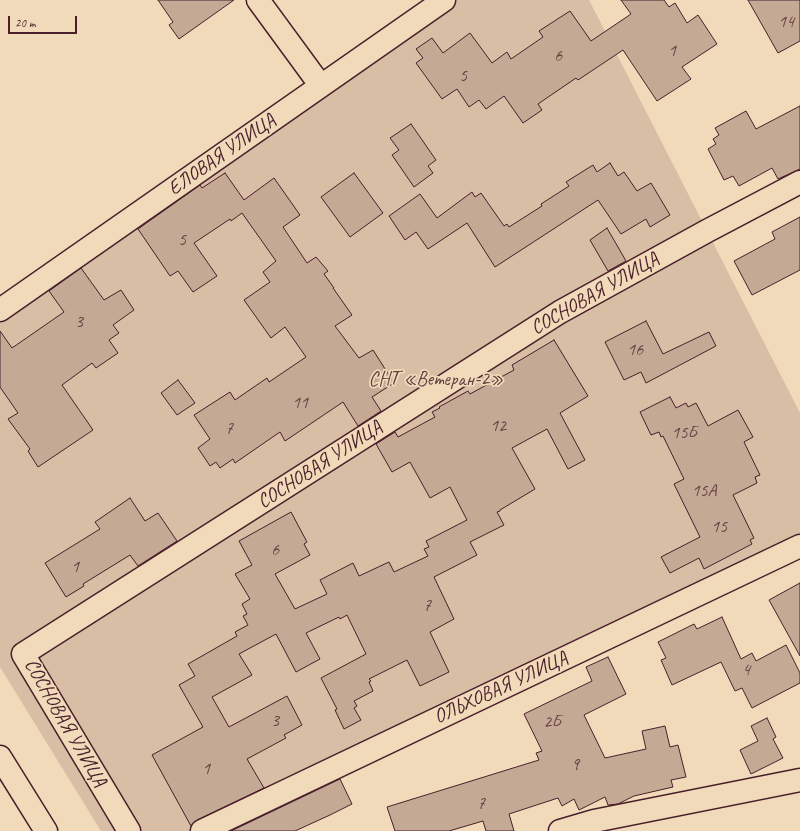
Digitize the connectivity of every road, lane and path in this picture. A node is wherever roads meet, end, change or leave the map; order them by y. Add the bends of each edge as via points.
1 (258, 0) edge
2 (444, 0) edge
3 (321, 86) junction
4 (800, 182) edge
5 (0, 310) edge
6 (800, 546) edge
7 (0, 757) edge
8 (800, 780) edge
9 (596, 826) edge
10 (46, 831) edge
11 (129, 831) edge
12 (202, 831) edge
13 (560, 831) edge

1 - 3 street
2 - 3 street, ЕЛОВАЯ УЛИЦА
3 - 5 street, ЕЛОВАЯ УЛИЦА
4 - 11 street, СОСНОВАЯ УЛИЦА via 560,312 23,654
6 - 12 street, ОЛЬХОВАЯ УЛИЦА
7 - 10 street
8 - 9 street
9 - 13 street

